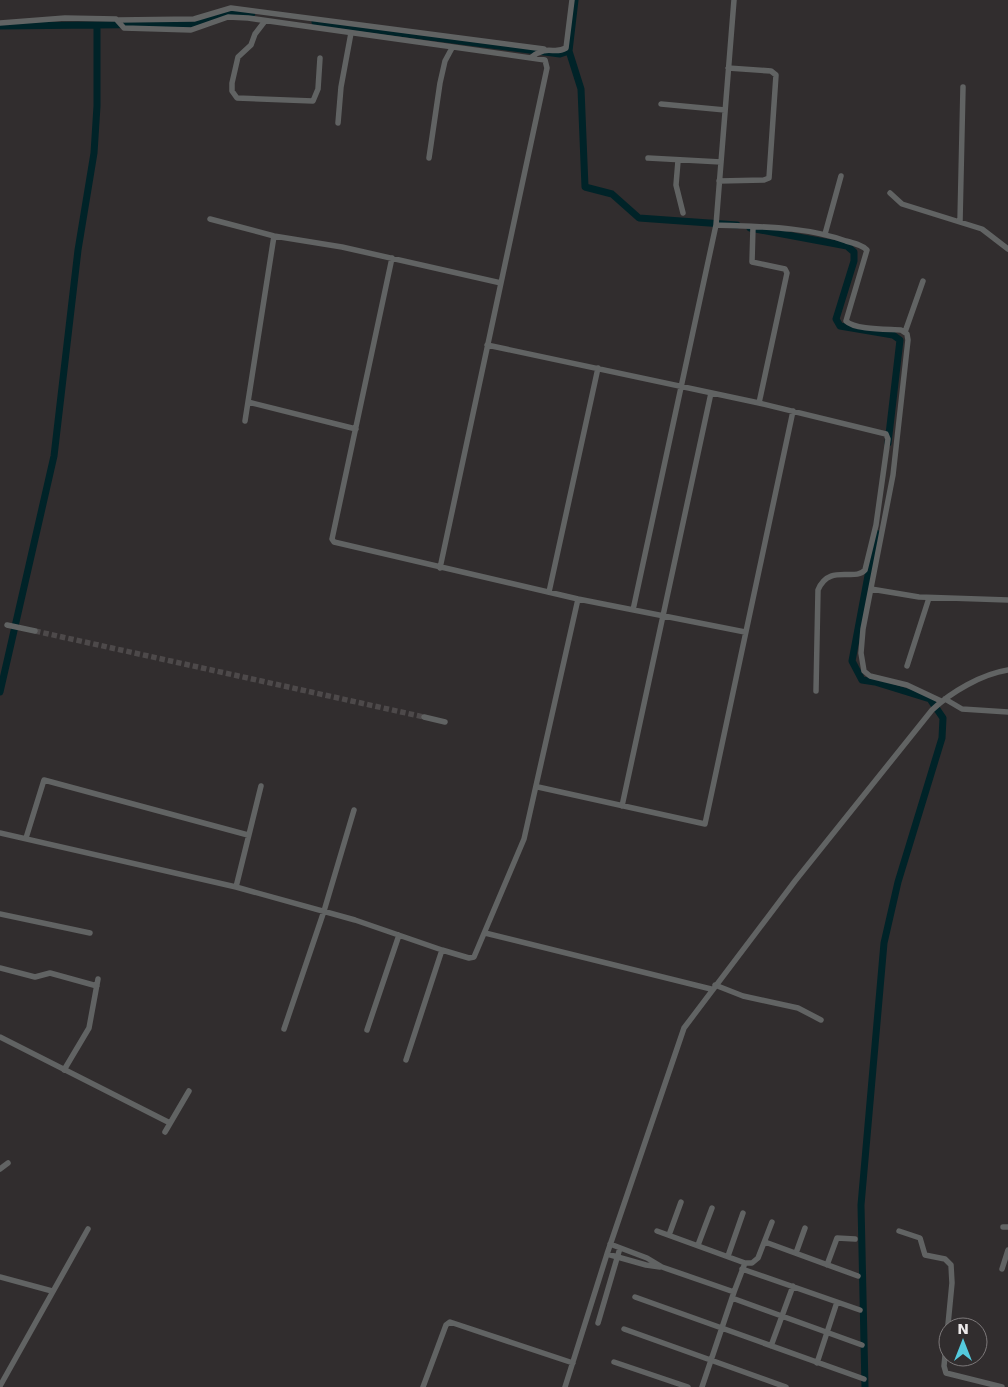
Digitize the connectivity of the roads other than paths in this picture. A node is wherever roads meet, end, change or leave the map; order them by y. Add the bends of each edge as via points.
1 (572, 0) edge
2 (734, 0) edge
3 (118, 21) junction
4 (265, 21) junction
5 (0, 23) edge
6 (351, 33) junction
7 (452, 48) junction
8 (543, 49) junction
9 (532, 56) junction
10 (320, 58) dead end
11 (728, 68) junction
12 (963, 87) dead end
13 (661, 104) dead end
14 (725, 110) junction
15 (338, 123) dead end
16 (429, 158) dead end
17 (648, 158) dead end
18 (678, 161) junction
19 (721, 162) junction
20 (841, 176) dead end
21 (719, 181) junction
22 (890, 193) dead end
23 (683, 213) dead end
24 (210, 219) dead end
25 (960, 221) junction
26 (716, 223) junction
27 (753, 227) junction
28 (825, 234) junction
29 (274, 236) junction
30 (1008, 249) edge
31 (392, 258) junction
32 (923, 281) dead end
33 (501, 283) junction
34 (904, 332) junction
35 (487, 345) junction
36 (598, 368) junction
37 (680, 387) junction
38 (711, 393) junction
39 (248, 402) junction
40 (760, 403) junction
41 (792, 411) junction
42 (244, 421) dead end
43 (356, 429) junction
44 (440, 568) junction
45 (871, 589) junction
46 (548, 592) junction
47 (929, 598) junction
48 (578, 599) junction
49 (1008, 600) edge
50 (633, 610) junction
51 (664, 616) junction
52 (10, 625) dead end
53 (35, 631) tunnel mouth
54 (745, 632) junction
55 (907, 666) dead end
56 (1008, 670) edge
57 (816, 691) dead end
58 (942, 701) junction
59 (1008, 712) edge
60 (424, 717) tunnel mouth
61 (445, 722) dead end
62 (261, 786) dead end
63 (538, 787) junction
64 (622, 806) junction
65 (354, 810) dead end
66 (0, 833) edge
67 (248, 835) junction
68 (26, 838) junction
69 (236, 887) junction
70 (324, 911) junction
71 (0, 914) edge
72 (90, 933) dead end
73 (485, 933) junction
74 (399, 935) junction
75 (442, 950) junction
76 (0, 968) edge
77 (98, 979) dead end
78 (97, 986) junction
79 (713, 987) junction
80 (821, 1020) dead end
81 (284, 1029) dead end
82 (367, 1030) dead end
83 (0, 1037) edge
84 (406, 1060) dead end
85 (64, 1070) junction
86 (189, 1091) dead end
87 (170, 1123) junction
88 (165, 1132) dead end
89 (8, 1163) dead end
90 (0, 1169) edge
91 (681, 1202) dead end
92 (712, 1208) dead end
93 (743, 1213) dead end
94 (772, 1222) dead end
95 (806, 1228) dead end
96 (88, 1229) dead end
97 (657, 1231) dead end
98 (899, 1231) dead end
99 (669, 1235) junction
100 (856, 1239) dead end
101 (764, 1242) junction
102 (610, 1244) junction
103 (698, 1245) junction
104 (620, 1248) junction
105 (1008, 1250) edge
106 (796, 1253) junction
107 (607, 1254) junction
108 (617, 1256) junction
109 (728, 1256) junction
110 (827, 1264) junction
111 (744, 1266) junction
112 (662, 1267) junction
113 (1002, 1269) dead end
114 (858, 1276) dead end
115 (0, 1277) edge
116 (793, 1286) junction
117 (52, 1291) junction
118 (734, 1292) junction
119 (635, 1297) dead end
120 (732, 1298) junction
121 (837, 1302) junction
122 (860, 1310) dead end
123 (782, 1316) junction
124 (598, 1323) dead end
125 (624, 1329) dead end
126 (722, 1329) junction
127 (826, 1332) junction
128 (862, 1345) dead end
129 (771, 1346) junction
130 (614, 1362) dead end
131 (711, 1362) junction
132 (817, 1362) junction
133 (573, 1363) junction
134 (864, 1379) dead end
135 (0, 1385) edge
136 (423, 1387) edge
137 (565, 1387) edge
138 (688, 1387) edge
139 (702, 1387) edge
140 (786, 1387) edge
141 (1002, 1387) edge

1 - 8 street via 566,48
2 - 11 street
3 - 4 street via 122,27 184,30 203,27 228,17
3 - 5 street via 65,18
3 - 8 street via 194,19 230,8
4 - 6 street
4 - 10 street via 251,45 238,57 232,83 232,91 237,98 313,101 318,89
6 - 7 street
6 - 15 street
7 - 9 street
7 - 16 street via 440,83
8 - 9 street
9 - 33 street via 544,60 547,68
11 - 14 street
11 - 21 street via 771,71 776,75 768,178
12 - 25 street
13 - 14 street
14 - 19 street
17 - 18 street
18 - 19 street
18 - 23 street via 676,185
19 - 21 street
20 - 28 street
21 - 26 street
22 - 25 street via 902,204
24 - 29 street
25 - 30 street via 988,233
26 - 27 street
26 - 37 street
27 - 28 street via 801,229
27 - 40 street via 752,262 785,269 786,273
28 - 34 street via 867,250 846,321
29 - 31 street
29 - 39 street
31 - 33 street
31 - 43 street
32 - 34 street
33 - 35 street
34 - 45 street via 908,346 894,475
35 - 36 street
35 - 44 street
36 - 37 street
36 - 46 street
37 - 38 street
37 - 50 street
38 - 40 street
38 - 51 street
39 - 42 street
39 - 43 street
40 - 41 street
41 - 54 street
41 - 57 street via 878,431 886,434 888,439 865,570 860,574 834,574 823,581 818,590
43 - 44 street via 332,539
44 - 46 street
45 - 47 street
45 - 58 street via 861,653 867,674 907,684
46 - 48 street
47 - 49 street
47 - 55 street
48 - 50 street
48 - 63 street
50 - 51 street
51 - 54 street
51 - 64 street
52 - 53 street
54 - 64 street via 705,824
56 - 58 street via 983,678
58 - 59 street via 962,709
58 - 79 street
60 - 61 street
62 - 67 street
63 - 64 street
63 - 73 street via 524,839
65 - 70 street
66 - 68 street
67 - 68 street via 44,780
67 - 69 street
68 - 69 street
69 - 70 street
70 - 74 street
70 - 81 street
71 - 72 street
73 - 75 street via 474,957
73 - 79 street
74 - 75 street
74 - 82 street
75 - 84 street
76 - 78 street via 35,977 50,973
77 - 78 street
78 - 85 street via 88,1028
79 - 80 street via 798,1008
79 - 102 street via 679,1038
83 - 85 street
85 - 87 street
86 - 87 street
87 - 88 street
89 - 90 street
91 - 99 street
92 - 103 street
93 - 109 street
94 - 101 street
95 - 106 street
96 - 117 street
97 - 99 street
98 - 141 street via 920,1238 925,1255 945,1259 951,1265 946,1373
99 - 103 street
100 - 110 street via 837,1238
101 - 106 street
101 - 111 street via 756,1261
102 - 104 street
102 - 107 street
103 - 109 street
104 - 108 street
104 - 112 street
105 - 113 street
106 - 110 street
107 - 108 street
107 - 133 street
108 - 112 street
108 - 124 street
109 - 111 street
110 - 114 street
111 - 116 street
111 - 118 street
112 - 118 street
115 - 117 street
116 - 121 street
116 - 123 street
117 - 135 street
118 - 120 street
119 - 126 street
120 - 123 street
120 - 126 street
121 - 122 street
121 - 127 street
123 - 127 street
123 - 129 street
125 - 131 street
126 - 129 street
126 - 131 street
127 - 128 street
127 - 132 street
129 - 132 street
130 - 138 street
131 - 139 street
131 - 140 street
132 - 134 street
133 - 136 street via 450,1322 446,1325
133 - 137 street

